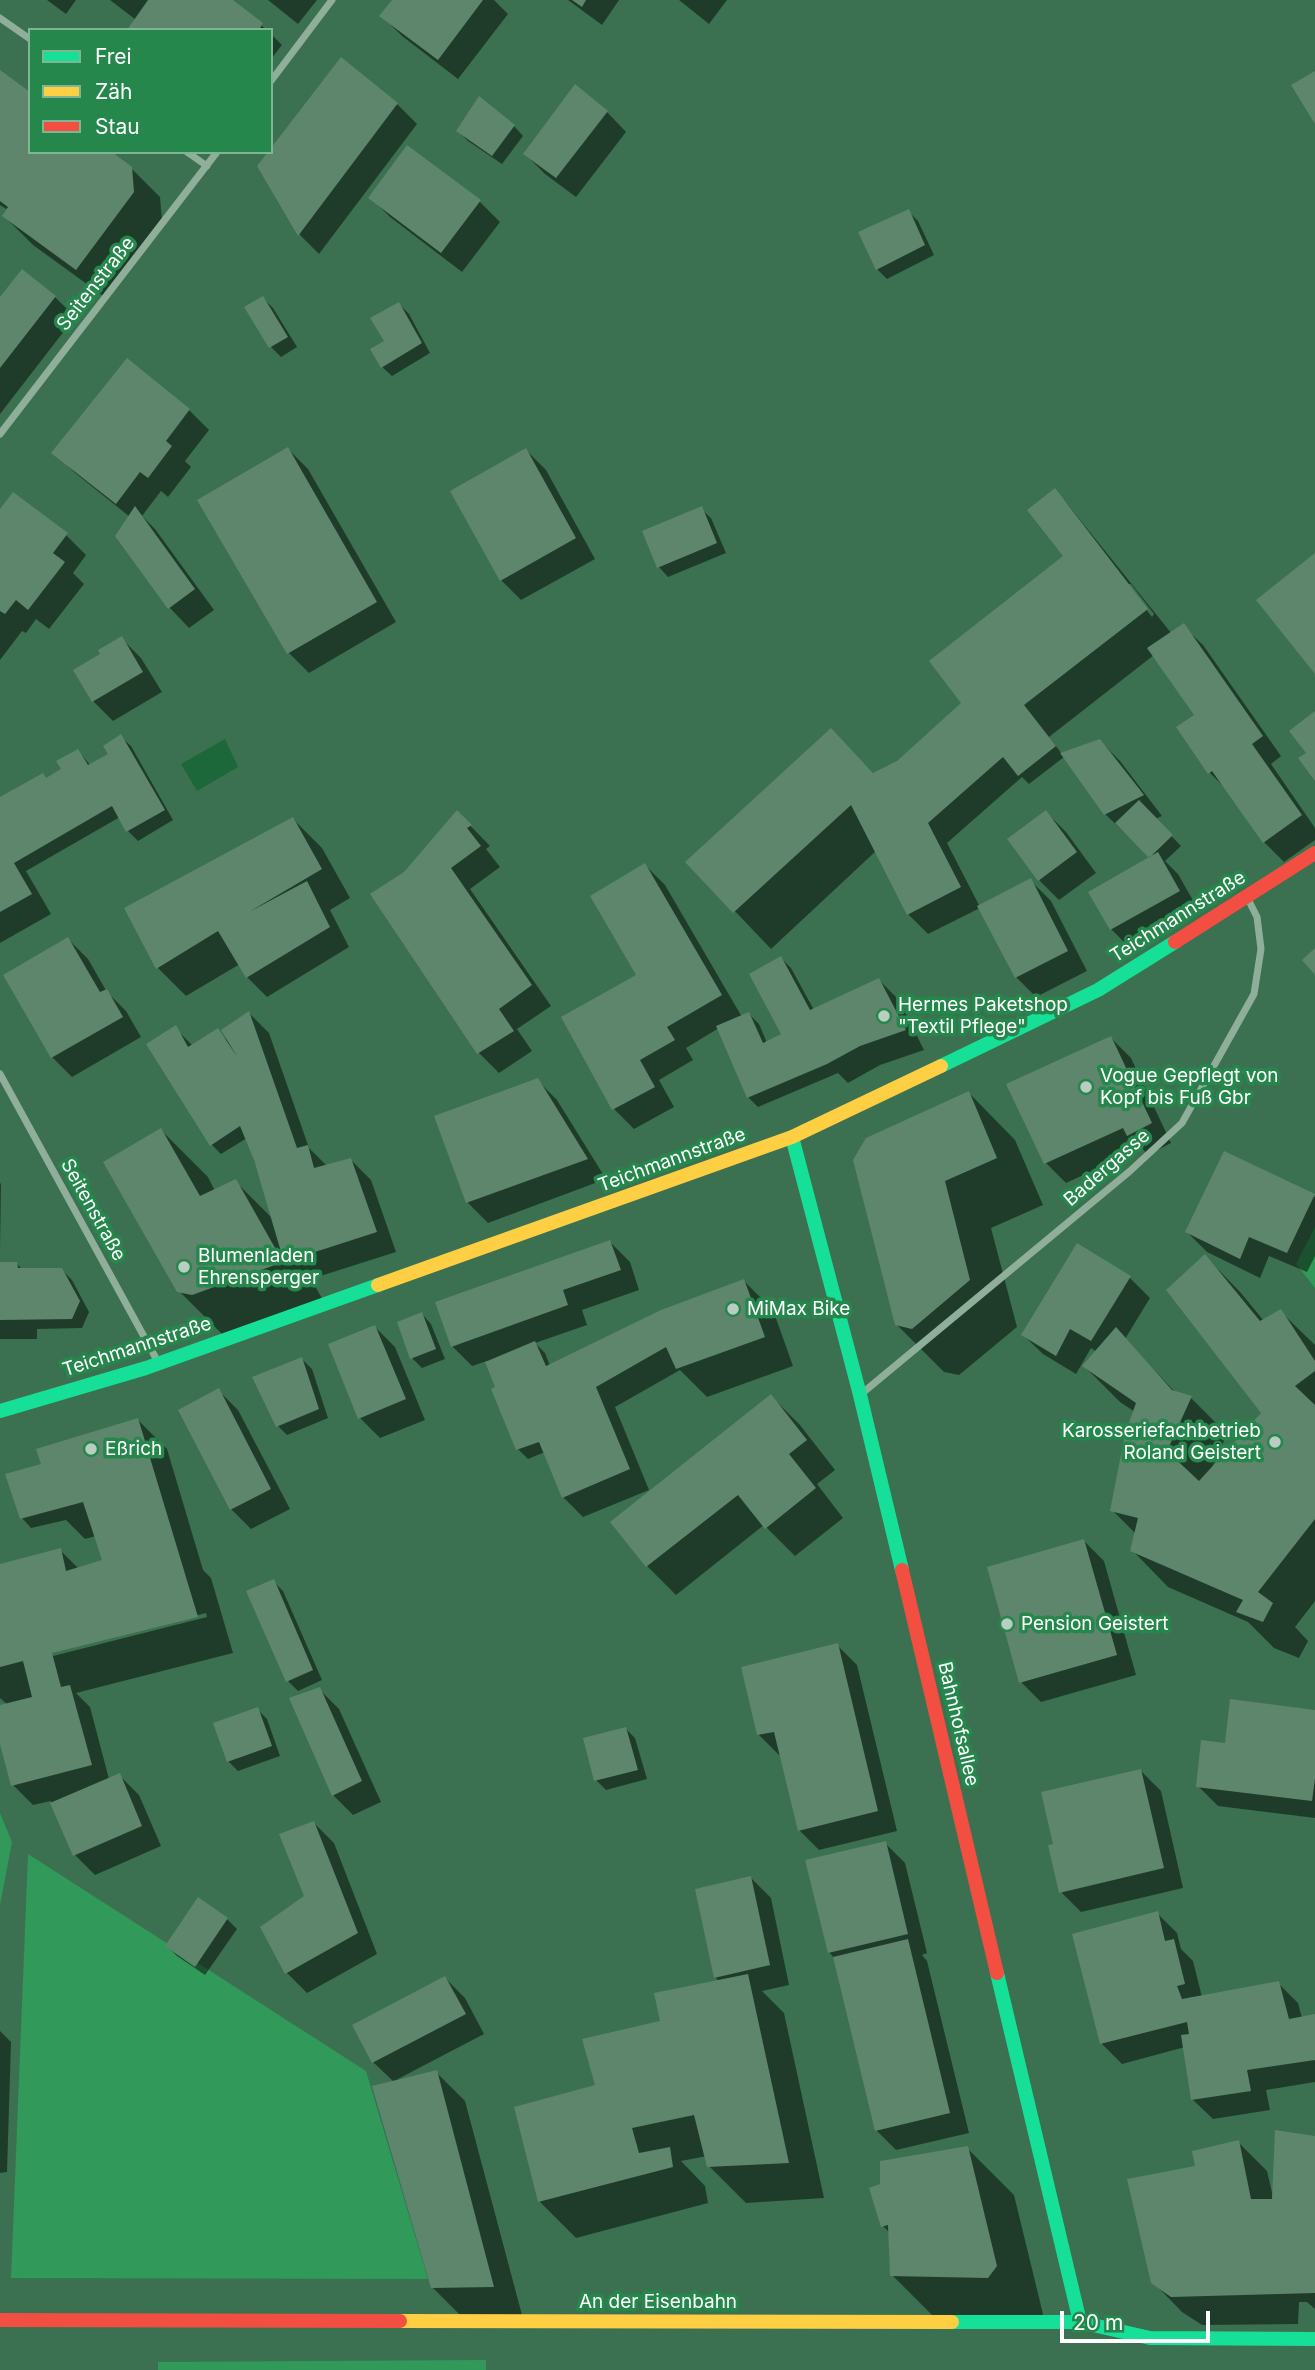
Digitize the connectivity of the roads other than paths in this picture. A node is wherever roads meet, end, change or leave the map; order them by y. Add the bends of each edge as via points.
1 (332, 0) edge
2 (0, 18) edge
3 (28, 38) edge
4 (273, 78) edge
5 (190, 154) edge
6 (216, 154) edge
7 (207, 166) junction
8 (0, 434) edge
9 (1315, 853) edge
10 (1247, 896) junction
11 (0, 1074) edge
12 (792, 1137) junction
13 (158, 1362) junction
14 (860, 1395) junction
15 (3, 1406) edge
16 (0, 2320) edge
17 (1080, 2322) junction
18 (1315, 2339) edge

1 - 4 street
2 - 3 street
5 - 7 street
6 - 7 street, Seitenstraße
7 - 8 street, Seitenstraße
9 - 10 street, Teichmannstraße
10 - 12 street, Teichmannstraße via 1098,990
10 - 14 street, Badergasse via 1257,917 1262,949 1254,994 1182,1123
11 - 13 street, Seitenstraße
12 - 13 street, Teichmannstraße
12 - 14 street, Bahnhofsallee
13 - 15 street, Teichmannstraße
14 - 17 street, Bahnhofsallee
16 - 17 street, An der Eisenbahn
17 - 18 street, An der Eisenbahn via 1150,2338

